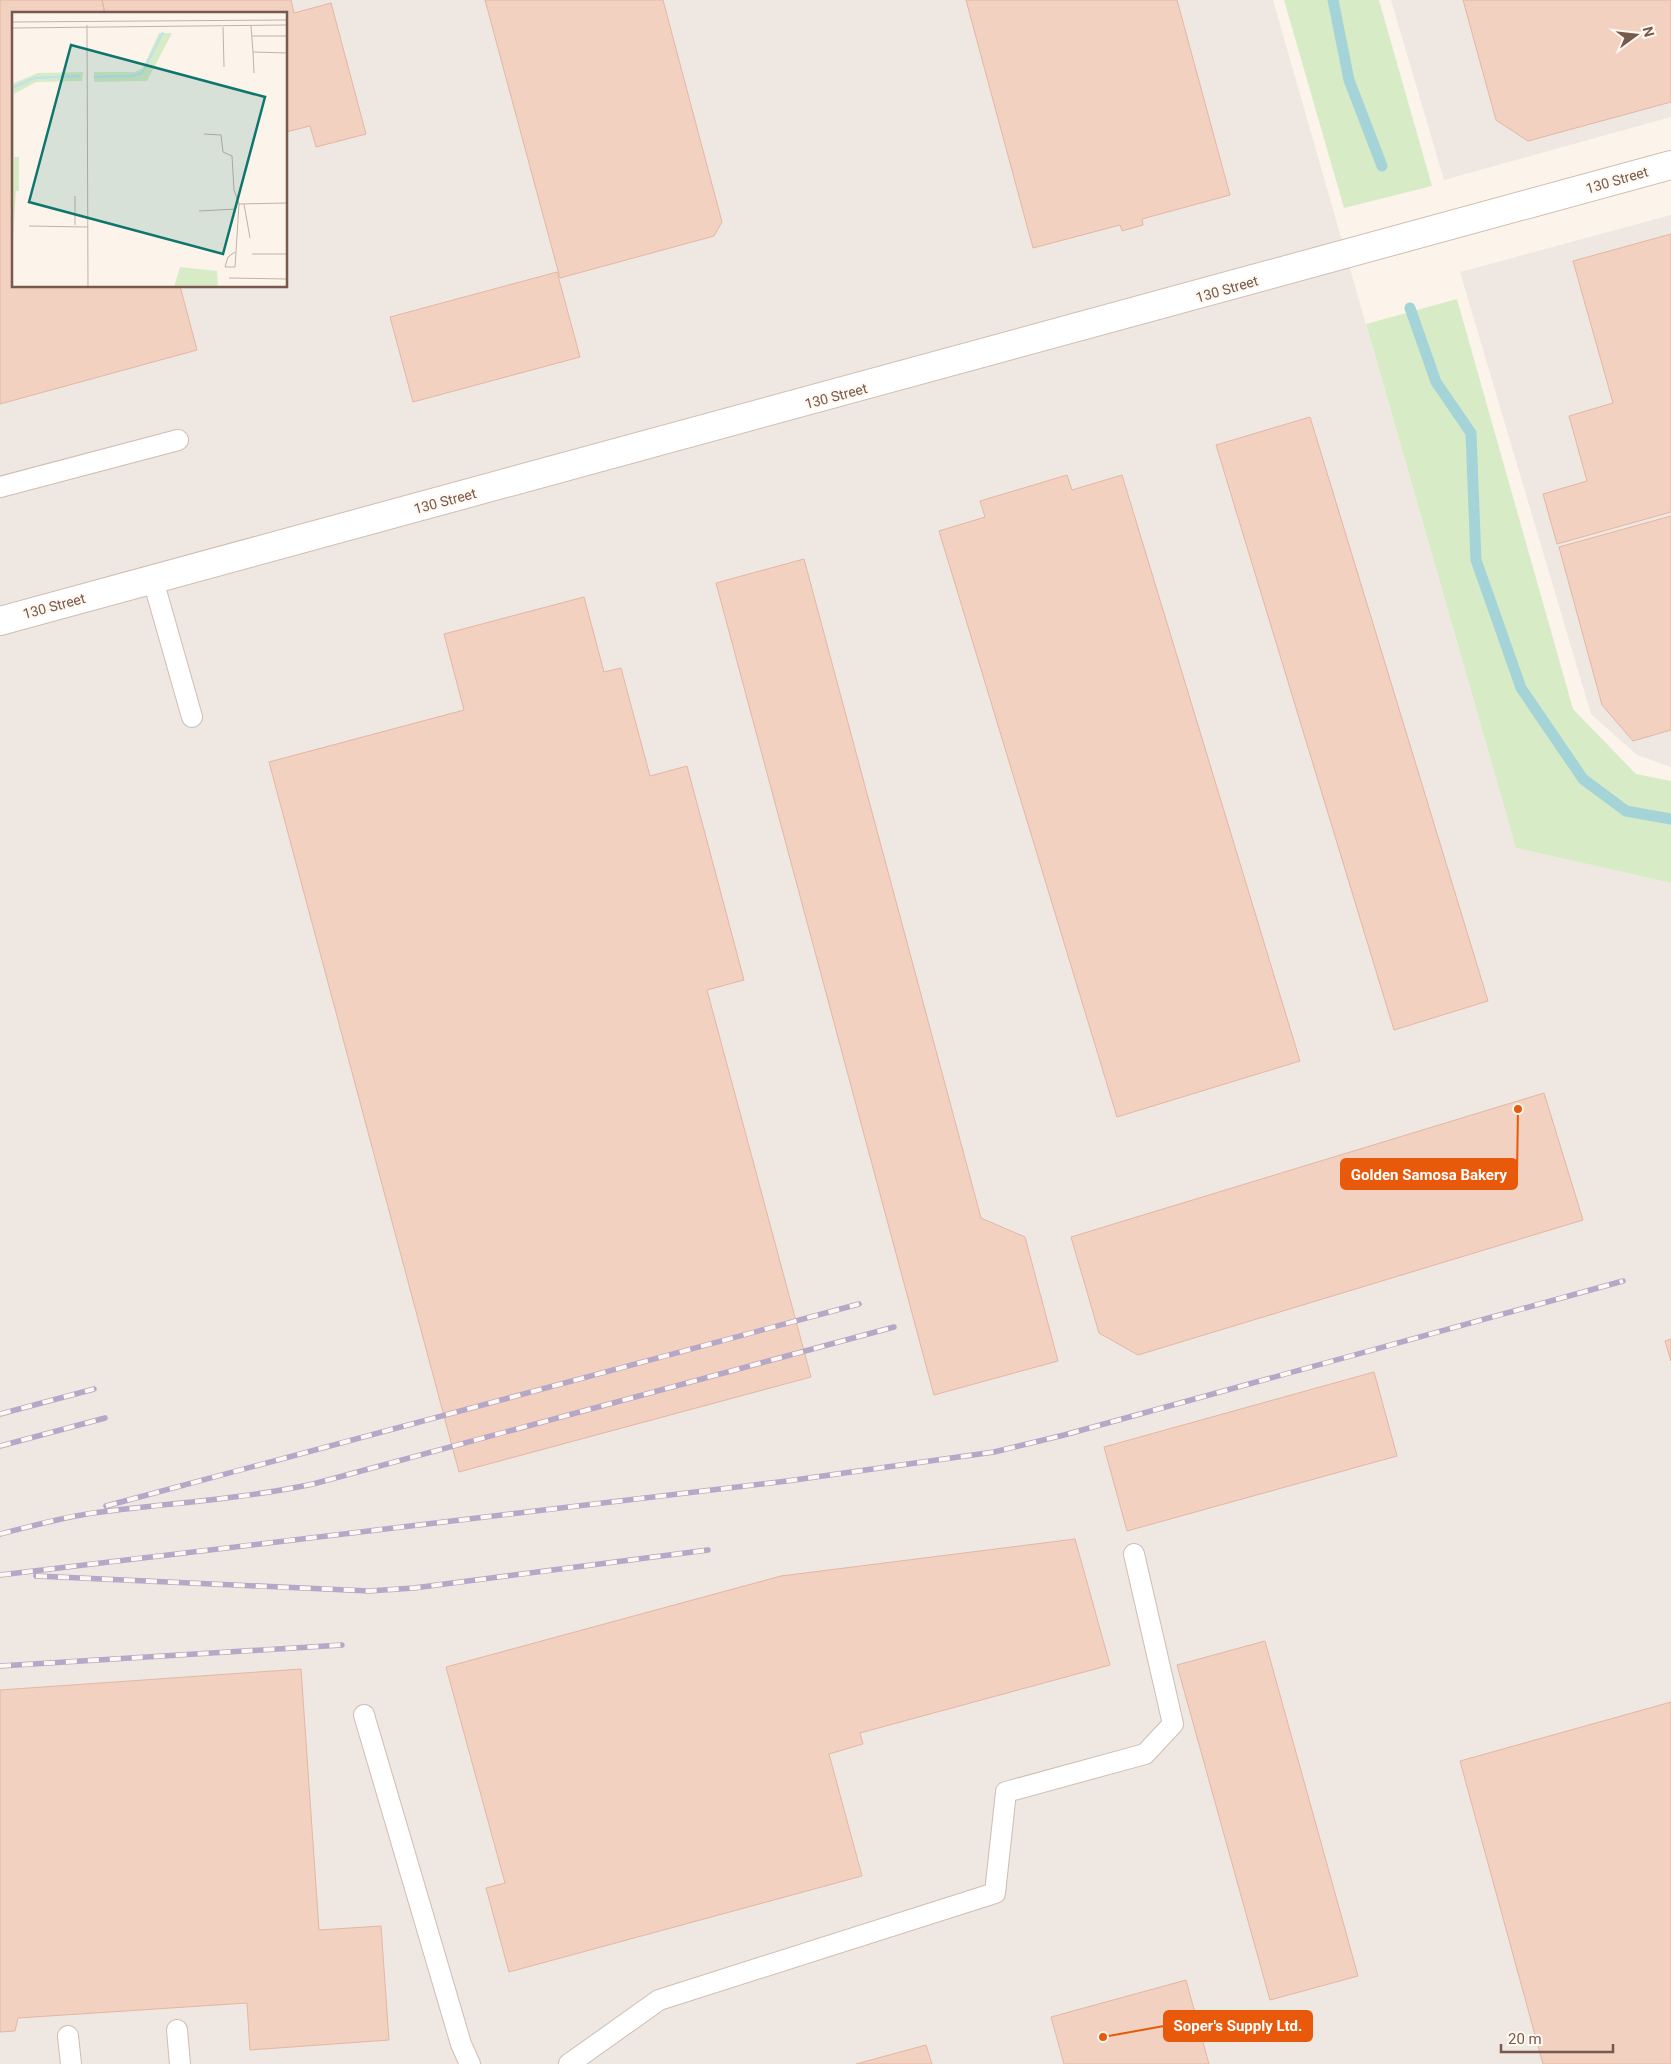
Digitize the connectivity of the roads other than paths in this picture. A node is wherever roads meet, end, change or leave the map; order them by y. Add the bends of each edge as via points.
1 (1671, 165) edge
2 (178, 440) dead end
3 (0, 487) edge
4 (153, 580) junction
5 (0, 621) edge
6 (192, 717) dead end
7 (1134, 1554) dead end
8 (364, 1715) dead end
9 (177, 2030) dead end
10 (68, 2036) dead end
11 (71, 2064) edge
12 (180, 2064) edge
13 (470, 2064) edge
14 (569, 2064) edge

1 - 4 street, 130 Street via 1157,309
2 - 3 lane
4 - 5 street, 130 Street
4 - 6 lane
7 - 14 lane via 1173,1724 1145,1754 1006,1792 995,1894 659,2000
8 - 13 lane via 461,2044
9 - 12 lane
10 - 11 lane

